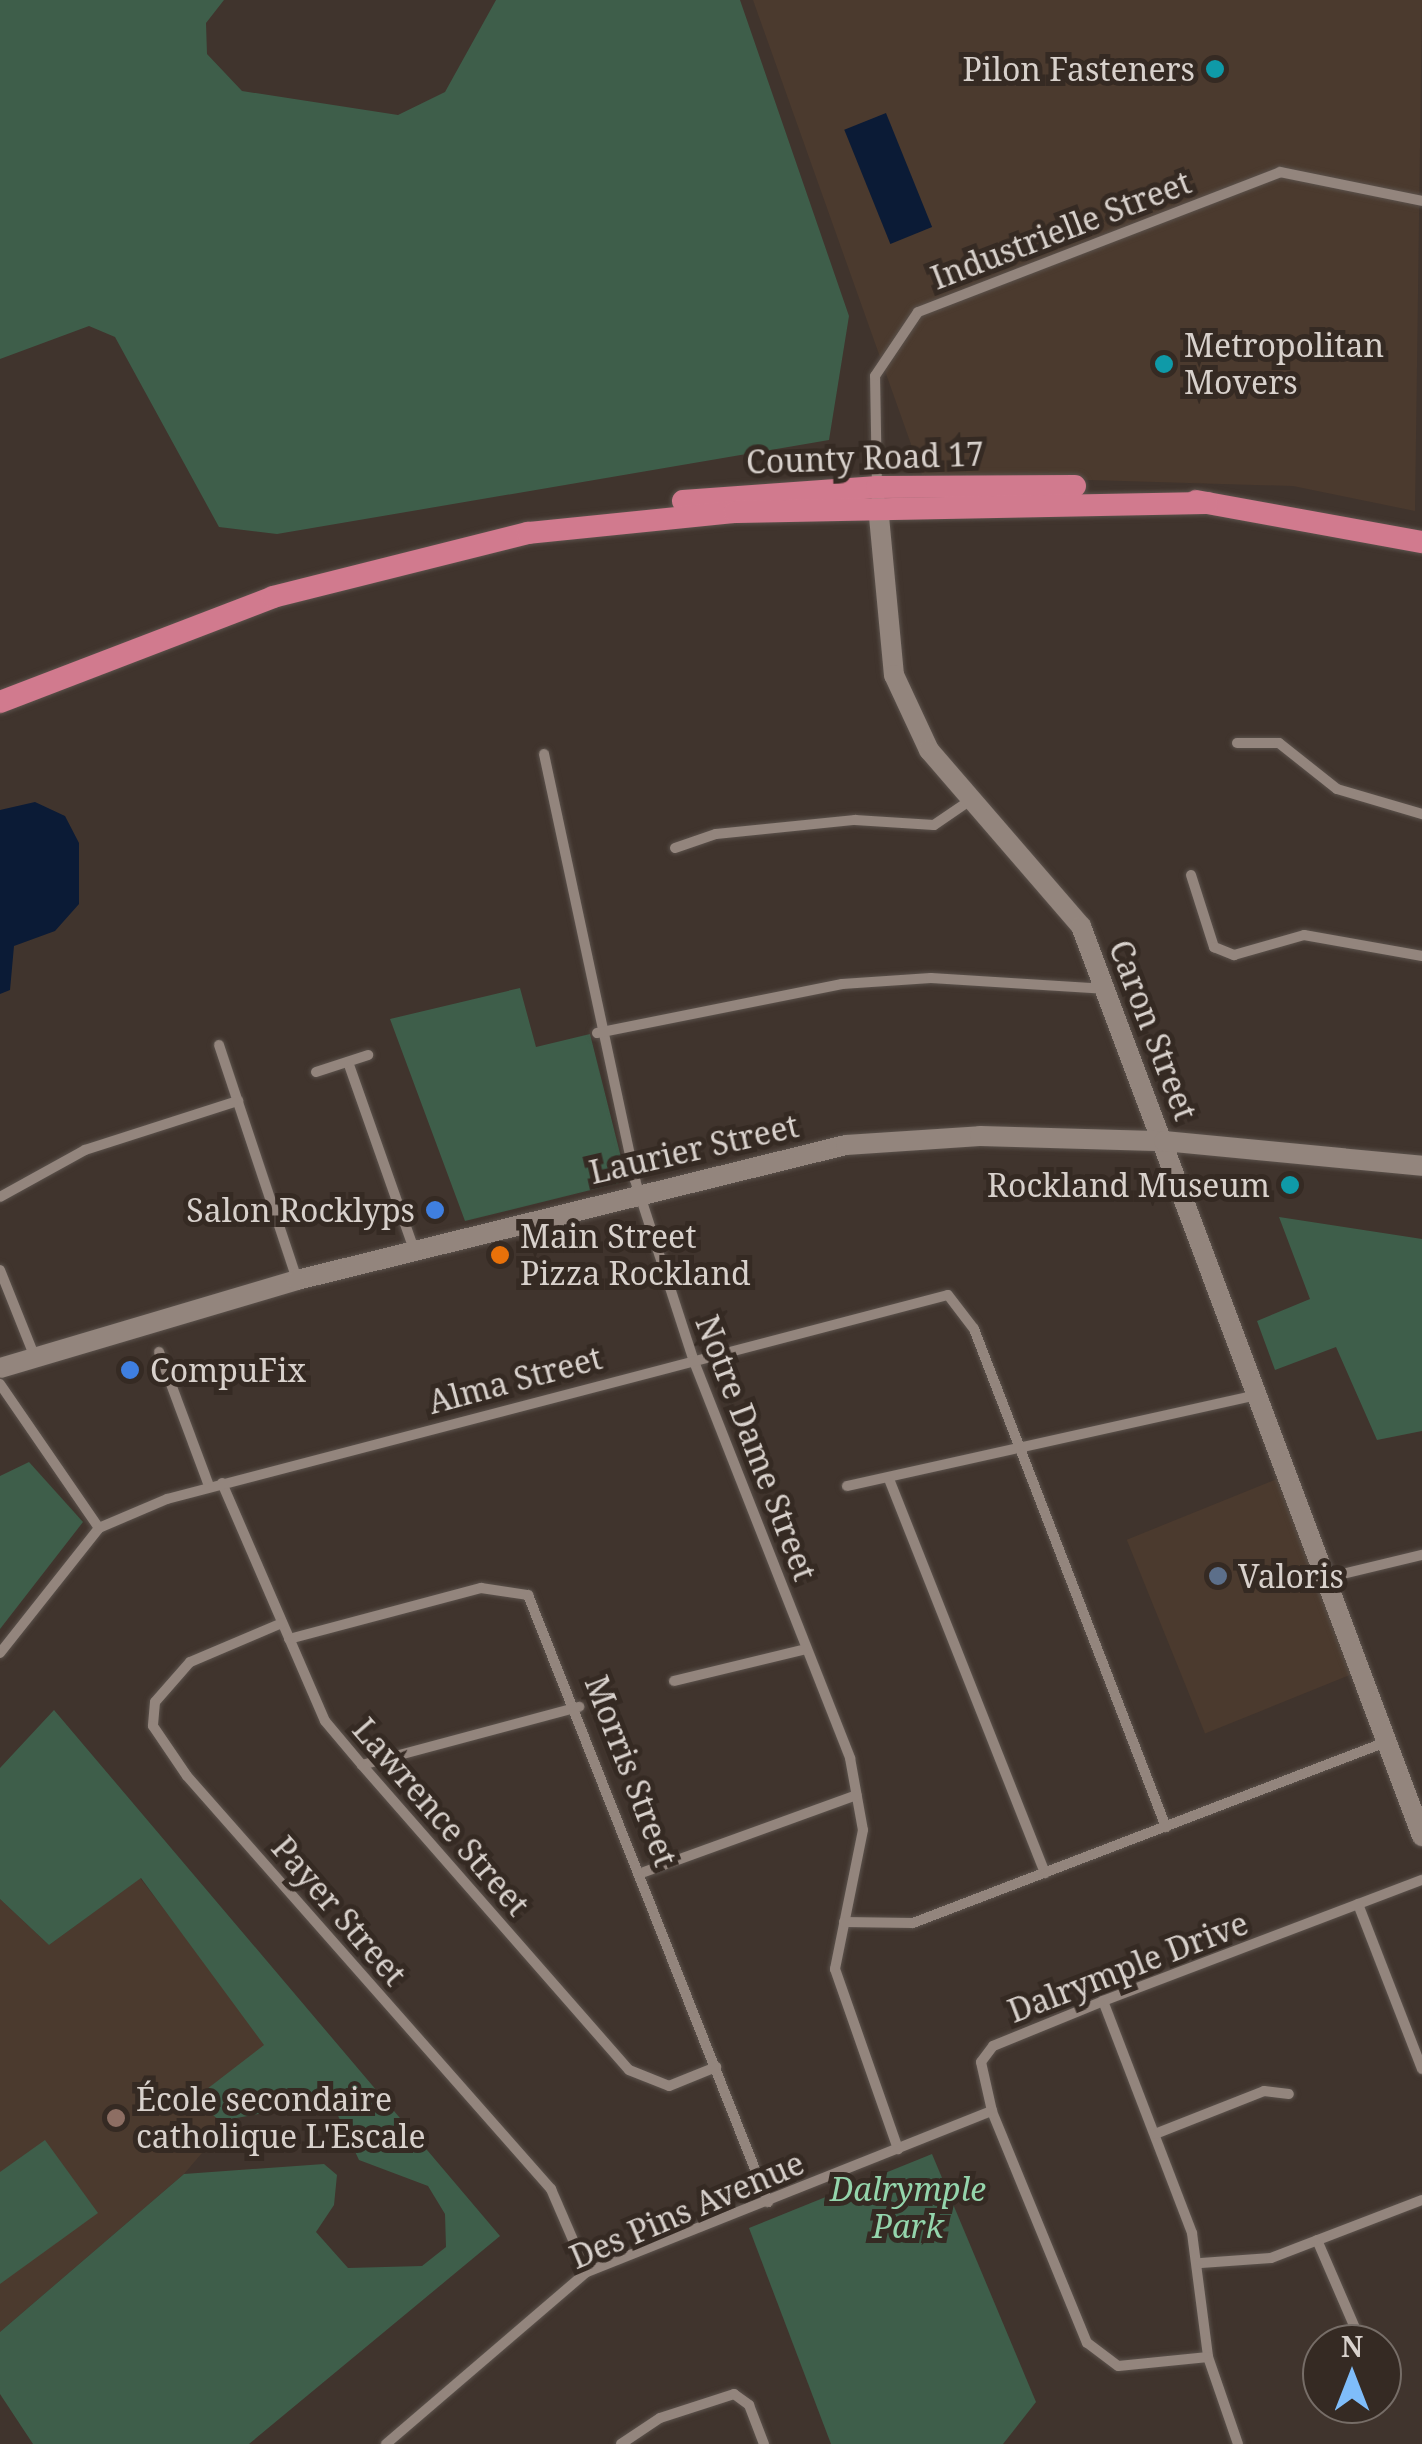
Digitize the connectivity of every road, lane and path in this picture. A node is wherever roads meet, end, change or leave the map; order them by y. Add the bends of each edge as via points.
1 (1422, 202) edge
2 (878, 496) junction
3 (1422, 542) edge
4 (0, 702) edge
5 (1238, 743) dead end
6 (544, 754) dead end
7 (969, 801) junction
8 (1422, 814) edge
9 (675, 848) dead end
10 (1191, 875) dead end
11 (1422, 956) edge
12 (1107, 990) junction
13 (598, 1033) junction
14 (219, 1045) dead end
15 (368, 1055) dead end
16 (348, 1062) junction
17 (316, 1072) dead end
18 (238, 1101) junction
19 (1164, 1142) junction
20 (1422, 1166) edge
21 (638, 1191) junction
22 (0, 1197) edge
23 (414, 1249) junction
24 (0, 1270) edge
25 (297, 1280) junction
26 (158, 1352) dead end
27 (34, 1356) junction
28 (693, 1359) junction
29 (0, 1368) edge
30 (0, 1384) edge
31 (1260, 1394) junction
32 (1017, 1450) junction
33 (889, 1479) junction
34 (222, 1483) junction
35 (209, 1486) junction
36 (847, 1486) dead end
37 (99, 1528) junction
38 (1422, 1555) edge
39 (1326, 1578) junction
40 (282, 1623) junction
41 (288, 1639) junction
42 (806, 1649) junction
43 (0, 1653) edge
44 (674, 1681) dead end
45 (579, 1707) junction
46 (1386, 1742) junction
47 (362, 1766) junction
48 (857, 1795) junction
49 (1166, 1827) junction
50 (1422, 1836) edge
51 (644, 1872) junction
52 (1045, 1872) junction
53 (1422, 1880) edge
54 (1358, 1904) junction
55 (844, 1922) junction
56 (1103, 2001) junction
57 (716, 2067) junction
58 (1422, 2070) edge
59 (1289, 2094) dead end
60 (992, 2111) junction
61 (1155, 2134) junction
62 (898, 2149) junction
63 (1422, 2200) edge
64 (768, 2202) junction
65 (1317, 2240) junction
66 (1201, 2264) junction
67 (587, 2272) junction
68 (1353, 2324) edge
69 (1208, 2356) junction
70 (386, 2444) edge
71 (621, 2444) edge
72 (764, 2444) edge
73 (1238, 2444) edge

1 - 2 street, Industrielle Street via 1280,172 918,312 876,376
2 - 3 main road, County Road 17 via 1084,486
2 - 4 main road, County Road 17 via 638,506 254,602
2 - 7 street, Caron Street via 894,675 929,750
5 - 8 street via 1279,742 1361,802
6 - 13 street, Notre Dame Street
7 - 9 street via 934,825 855,820 716,834
7 - 12 street, Caron Street via 1070,909
10 - 11 street via 1214,947 1234,956 1304,935
12 - 13 street via 1065,984 842,984
12 - 19 street, Caron Street
13 - 21 street, Notre Dame Street
14 - 18 street
15 - 16 street
16 - 17 street
16 - 23 street
18 - 22 street via 85,1150
18 - 25 street
19 - 20 street, Laurier Street
19 - 21 street, Laurier Street via 980,1136 846,1145
19 - 31 street, Caron Street
21 - 23 street, Laurier Street
21 - 28 street, Notre Dame Street
23 - 25 street, Laurier Street
24 - 27 street
25 - 27 street, Laurier Street
26 - 35 street
27 - 29 street, Laurier Street
28 - 32 street, Alma Street via 948,1295 974,1329
28 - 34 street, Alma Street
28 - 42 street, Notre Dame Street
30 - 37 street
31 - 32 street
31 - 39 street, Caron Street
32 - 33 street
32 - 49 street
33 - 36 street
33 - 52 street
34 - 35 street, Alma Street
34 - 40 street, Lawrence Street
35 - 37 street, Alma Street
37 - 43 street
38 - 39 street
39 - 46 street, Caron Street
40 - 41 street, Lawrence Street
40 - 67 street, Payer Street via 190,1662 155,1702 154,1726 187,1776 552,2189
41 - 45 street, Morris Street via 507,1586 528,1594 544,1617
41 - 47 street, Lawrence Street via 325,1722
42 - 44 street
42 - 48 street, Notre Dame Street
45 - 47 street
45 - 51 street, Morris Street
46 - 49 street
46 - 50 street, Caron Street
47 - 57 street, Lawrence Street via 629,2070 669,2086
48 - 51 street
48 - 55 street, Notre Dame Street via 862,1830
49 - 52 street
51 - 57 street, Morris Street
52 - 55 street via 913,1923
53 - 54 street, Dalrymple Drive
54 - 56 street, Dalrymple Drive
54 - 58 street
55 - 62 street, Notre Dame Street via 840,1998
56 - 60 street, Dalrymple Drive via 994,2046 982,2062
56 - 61 street
57 - 64 street, Morris Street
59 - 61 street via 1264,2090
60 - 62 street, Des Pins Avenue
60 - 69 street, Dalrymple Drive via 1100,2359 1118,2366
61 - 66 street
62 - 64 street, Des Pins Avenue
63 - 65 street
64 - 67 street, Des Pins Avenue
65 - 66 street via 1271,2258
65 - 68 street
66 - 69 street
67 - 70 street, Des Pins Avenue
69 - 73 street
71 - 72 street via 660,2418 734,2394 748,2405

